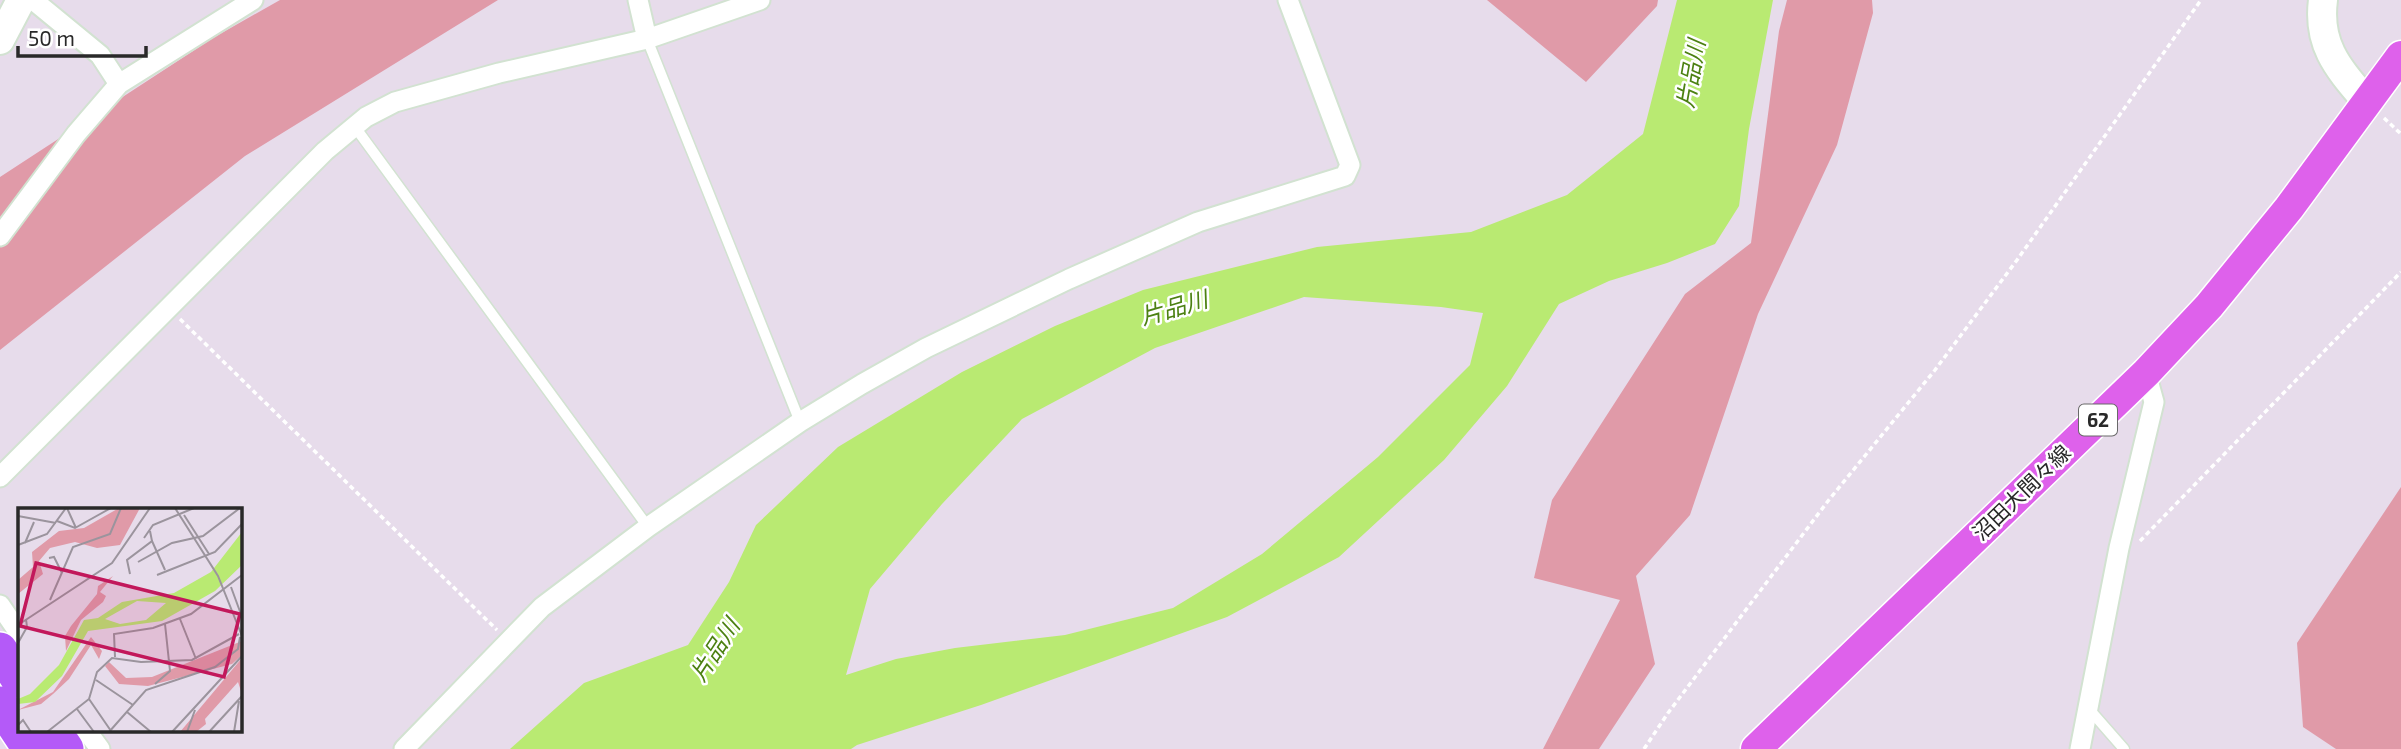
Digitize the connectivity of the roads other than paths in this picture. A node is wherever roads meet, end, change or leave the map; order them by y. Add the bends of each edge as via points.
1 (22, 0) edge
2 (33, 0) edge
3 (253, 0) edge
4 (638, 0) edge
5 (760, 0) edge
6 (1288, 0) edge
7 (2323, 0) edge
8 (647, 39) junction
9 (0, 40) edge
10 (2401, 55) edge
11 (119, 84) junction
12 (2367, 102) junction
13 (355, 127) junction
14 (0, 236) edge
15 (2146, 373) junction
16 (800, 422) junction
17 (0, 478) edge
18 (648, 527) junction
19 (0, 605) edge
20 (18, 632) edge
21 (0, 650) edge
22 (18, 678) edge
23 (0, 704) edge
24 (2089, 709) junction
25 (18, 731) edge
26 (19, 732) edge
27 (54, 732) edge
28 (87, 732) edge
29 (30, 749) edge
30 (66, 749) edge
31 (100, 749) edge
32 (404, 749) edge
33 (1756, 749) edge
34 (2080, 749) edge
35 (2124, 749) edge

1 - 9 street
2 - 11 street via 100,55
3 - 11 street
4 - 8 street
5 - 8 street
6 - 16 street via 1350,165 1345,176 1198,222 1069,279 926,348
7 - 12 street via 2325,42 2337,67
8 - 13 street via 396,102
8 - 16 lane
10 - 12 main road, 沼田大間々線 / 62
11 - 14 street
12 - 15 main road, 沼田大間々線 / 62 via 2273,228
13 - 17 street via 325,151
13 - 18 lane
15 - 24 street via 2154,402 2119,548
15 - 33 main road, 沼田大間々線 / 62
16 - 18 street
18 - 32 street via 542,607
19 - 20 street
21 - 22 highway
23 - 25 highway
24 - 34 street
24 - 35 lane
26 - 29 highway
27 - 30 highway
28 - 31 street

